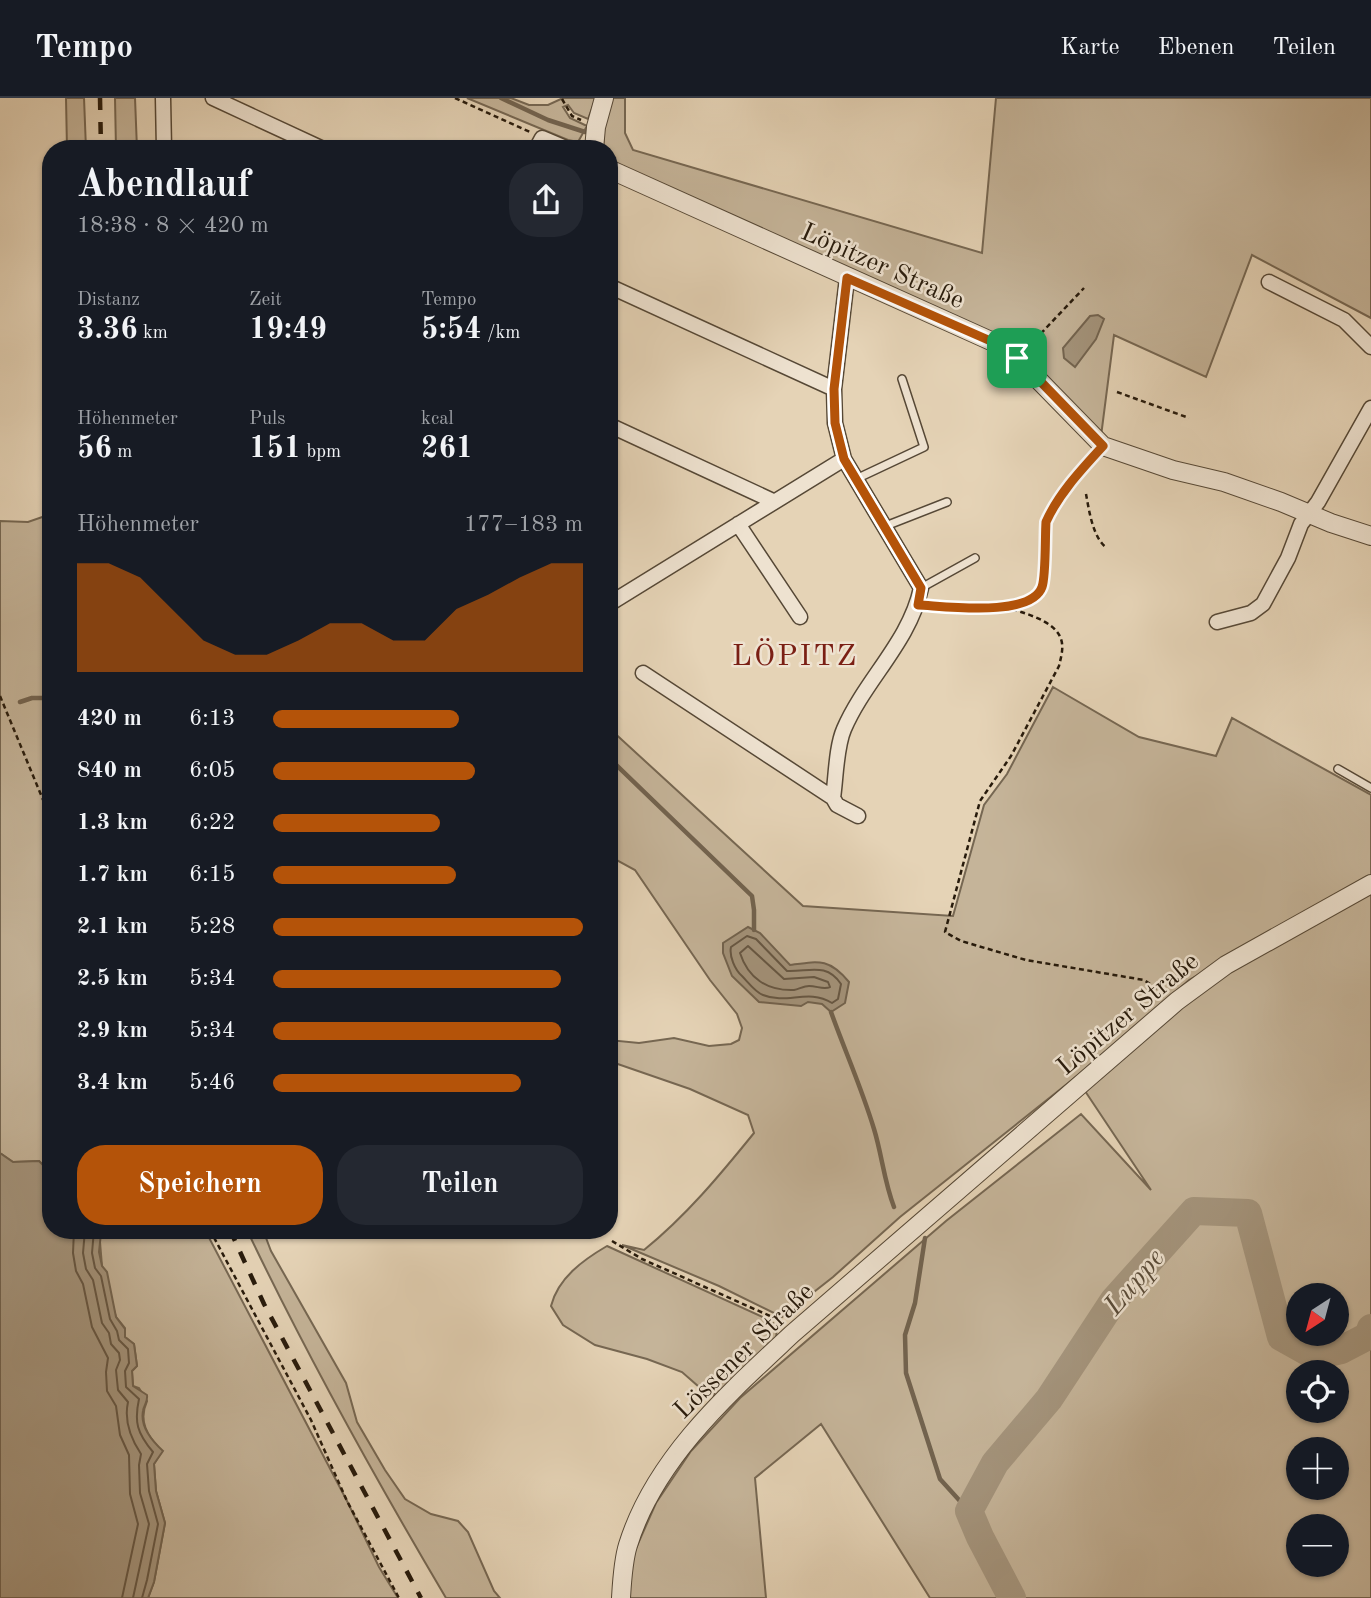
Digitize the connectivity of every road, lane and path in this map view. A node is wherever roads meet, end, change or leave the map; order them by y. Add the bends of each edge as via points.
1 (163, 98) edge
2 (213, 98) edge
3 (455, 98) edge
4 (604, 98) edge
5 (562, 99) edge
6 (596, 127) junction
7 (164, 140) edge
8 (304, 140) edge
9 (535, 140) edge
10 (595, 140) edge
11 (618, 173) edge
12 (847, 278) junction
13 (1269, 282) dead end
14 (1084, 288) dead end
15 (618, 290) edge
16 (1371, 347) edge
17 (1017, 358) junction
18 (902, 379) dead end
19 (834, 389) junction
20 (1117, 392) dead end
21 (1371, 408) edge
22 (1189, 418) dead end
23 (618, 429) edge
24 (1103, 446) junction
25 (844, 459) junction
26 (856, 479) junction
27 (1086, 494) dead end
28 (773, 501) junction
29 (947, 502) dead end
30 (1308, 513) junction
31 (738, 524) junction
32 (883, 527) junction
33 (1371, 536) edge
34 (1107, 548) dead end
35 (975, 558) dead end
36 (921, 588) junction
37 (618, 598) edge
38 (918, 605) junction
39 (1004, 607) junction
40 (800, 617) dead end
41 (1217, 622) dead end
42 (643, 673) dead end
43 (0, 696) edge
44 (1338, 769) dead end
45 (1371, 788) edge
46 (42, 798) edge
47 (833, 798) junction
48 (858, 816) dead end
49 (1371, 884) edge
50 (1177, 1001) junction
51 (967, 1183) joint
52 (216, 1239) edge
53 (612, 1241) dead end
54 (770, 1316) dead end
55 (399, 1598) edge
56 (621, 1598) edge

1 - 7 street
2 - 8 street
3 - 9 path via 515,125
4 - 6 street
5 - 6 path via 572,116
6 - 10 street
11 - 12 street, Löpitzer Straße
12 - 17 street, Löpitzer Straße via 1002,346
12 - 19 street
13 - 16 street via 1345,320
14 - 17 path
15 - 19 street
17 - 24 street, Löpitzer Straße
18 - 26 lane via 924,447
19 - 25 street via 835,423
20 - 22 path
21 - 30 street
23 - 28 street
24 - 30 street, Löpitzer Straße
24 - 39 path via 1046,522 1042,588 1033,599
25 - 26 street
25 - 28 street
26 - 32 street
27 - 34 path via 1101,544
28 - 31 street
29 - 32 lane
30 - 33 street, Löpitzer Straße
30 - 41 street via 1264,604 1251,613
31 - 37 street
31 - 40 street
32 - 36 street
35 - 36 lane
36 - 38 street
38 - 39 path
38 - 47 street via 842,732
39 - 50 path via 1049,624 1061,636 1062,650 1059,666 1011,756 980,801 945,932 1026,960 1144,980
42 - 47 street
43 - 46 path
44 - 45 lane
47 - 48 street
49 - 50 street, Löpitzer Straße via 1226,965
50 - 51 street, Löpitzer Straße
51 - 56 street, Lössener Straße via 792,1334 690,1437 661,1478 628,1545
52 - 55 path
53 - 54 path

